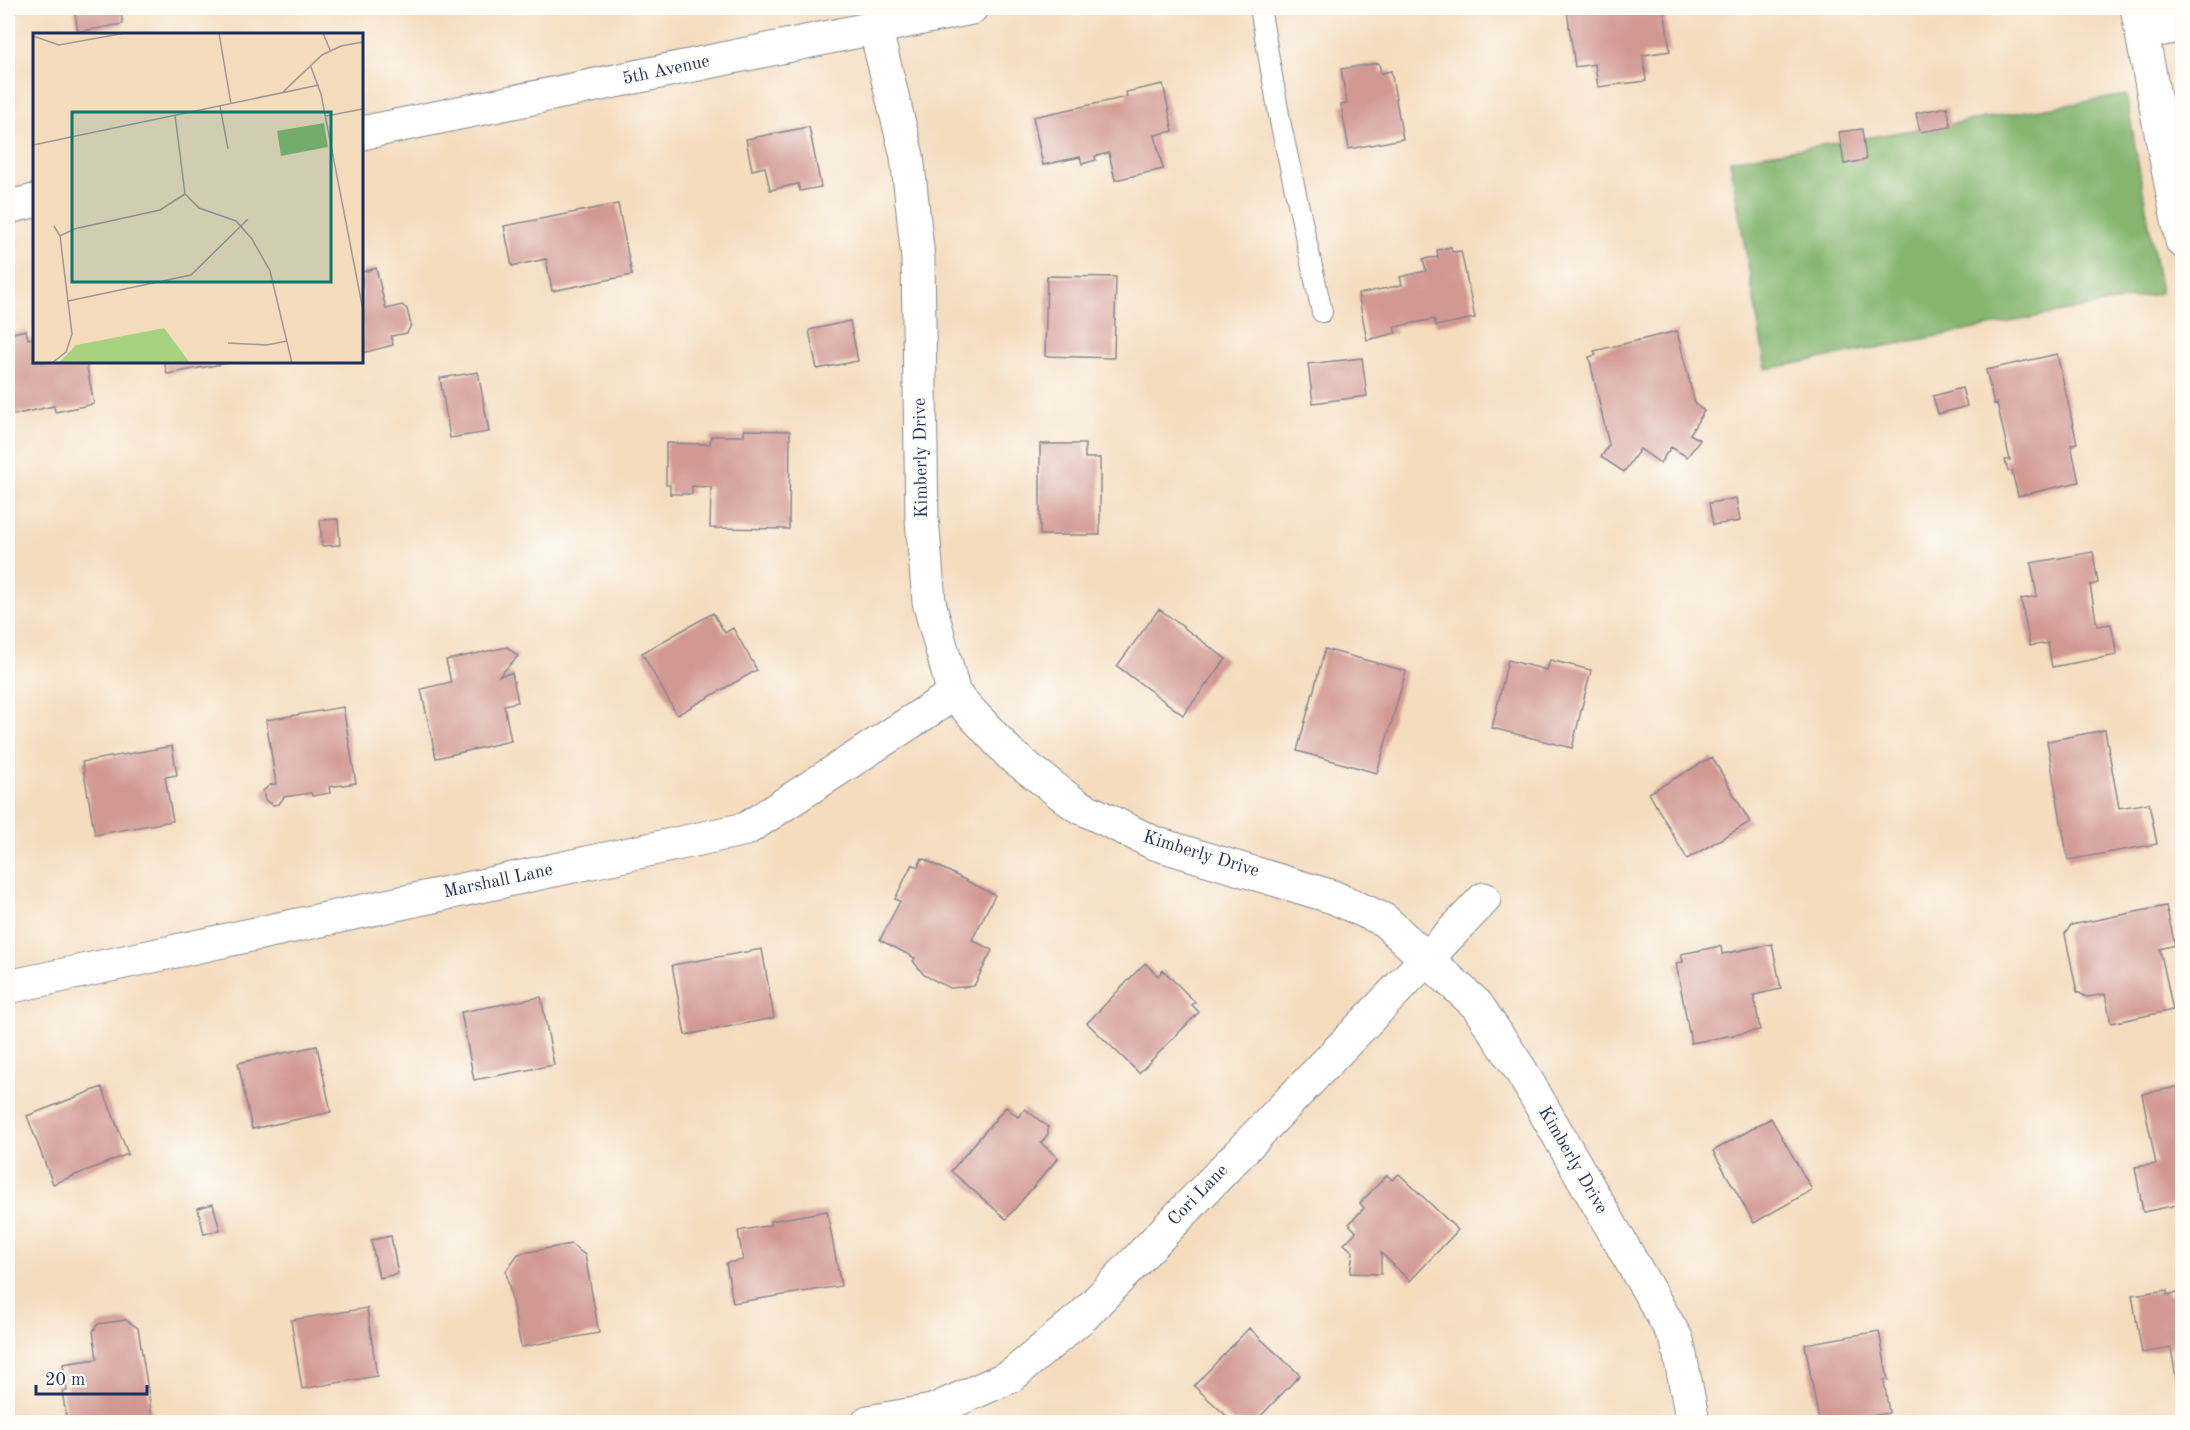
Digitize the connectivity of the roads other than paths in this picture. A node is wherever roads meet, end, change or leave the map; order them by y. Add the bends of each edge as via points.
1 (971, 8) edge
2 (1260, 8) edge
3 (2140, 20) edge
4 (2182, 26) edge
5 (875, 27) junction
6 (363, 133) edge
7 (33, 201) edge
8 (8, 207) edge
9 (2182, 241) edge
10 (1322, 312) dead end
11 (954, 694) junction
12 (1484, 898) dead end
13 (1426, 956) junction
14 (8, 987) edge
15 (868, 1422) edge
16 (1693, 1422) edge

1 - 5 street, 5th Avenue
2 - 10 lane via 1281,126
3 - 4 street
3 - 9 street
5 - 6 street, 5th Avenue
5 - 11 street, Kimberly Drive via 907,156 918,258 922,519 929,602
7 - 8 street
11 - 13 street, Kimberly Drive via 1011,755 1076,805 1154,843 1333,897 1384,920
11 - 14 street, Marshall Lane via 746,829
12 - 13 street, Cori Lane
13 - 15 street, Cori Lane via 1083,1316 1011,1376 932,1411
13 - 16 street, Kimberly Drive via 1478,1005 1672,1330

